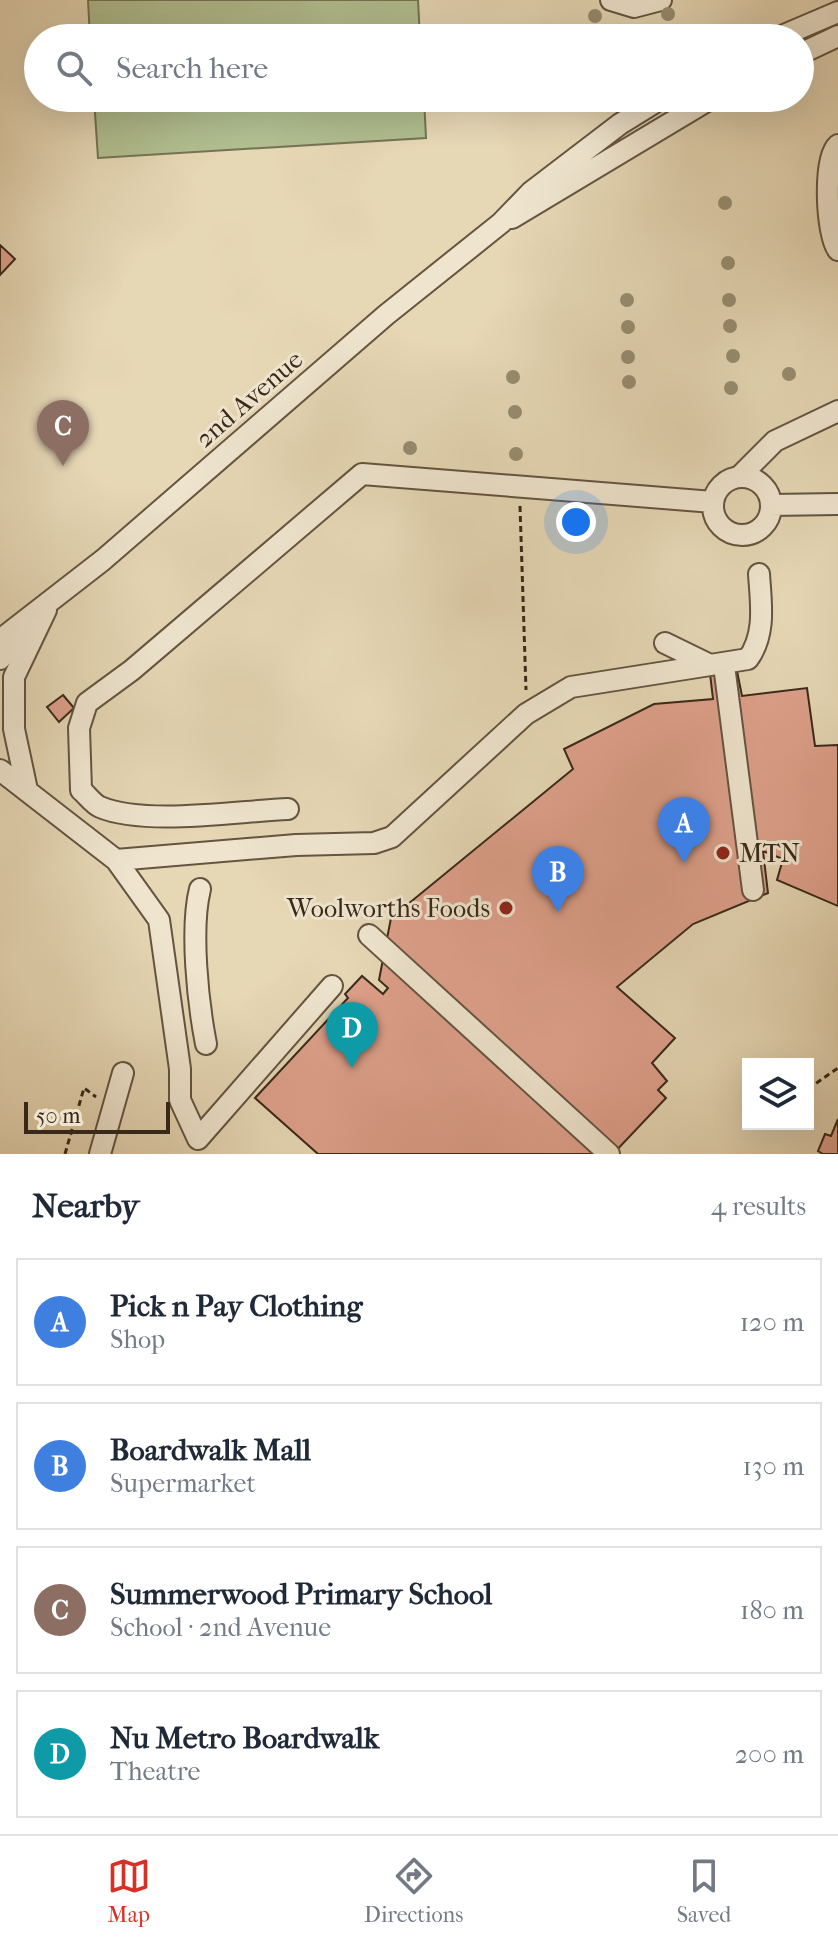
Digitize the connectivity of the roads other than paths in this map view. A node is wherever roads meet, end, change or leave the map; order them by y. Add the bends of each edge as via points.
1 (611, 0) edge
2 (661, 0) edge
3 (838, 12) edge
4 (810, 24) edge
5 (641, 112) edge
6 (660, 112) edge
7 (687, 112) edge
8 (665, 124) junction
9 (838, 145) edge
10 (501, 223) junction
11 (838, 250) edge
12 (838, 411) edge
13 (838, 421) edge
14 (739, 477) junction
15 (760, 484) junction
16 (713, 502) junction
17 (838, 504) edge
18 (771, 505) junction
19 (759, 574) dead end
20 (41, 610) junction
21 (0, 640) edge
22 (665, 643) dead end
23 (0, 659) edge
24 (717, 669) junction
25 (1, 769) edge
26 (27, 790) junction
27 (288, 809) dead end
28 (116, 860) junction
29 (200, 889) dead end
30 (753, 890) dead end
31 (369, 935) dead end
32 (332, 986) dead end
33 (206, 1044) dead end
34 (123, 1073) dead end
35 (100, 1154) edge
36 (609, 1154) edge

1 - 2 street via 634,7
3 - 4 street
5 - 10 street, 2nd Avenue via 531,192
6 - 8 street
7 - 8 street, 2nd Avenue
8 - 10 street, 2nd Avenue via 539,205
9 - 11 street via 830,157 829,224
10 - 20 street, 2nd Avenue
12 - 14 street via 775,441
13 - 15 street via 780,451 764,469
14 - 15 street
14 - 16 street via 719,488
15 - 18 street
16 - 18 street via 719,524 739,535 761,527
16 - 27 street via 362,474 87,703 80,716 81,790 99,806 189,815
17 - 18 street
19 - 24 street via 758,645 748,659
20 - 21 street, 2nd Avenue
20 - 23 street, 2nd Avenue
20 - 26 street via 14,677 14,729
22 - 24 street
24 - 28 street via 571,687 526,714 383,840
24 - 30 street
25 - 26 street
26 - 28 street
28 - 32 street via 159,920 180,1100 198,1139
29 - 33 street via 198,978
31 - 36 street
34 - 35 street

